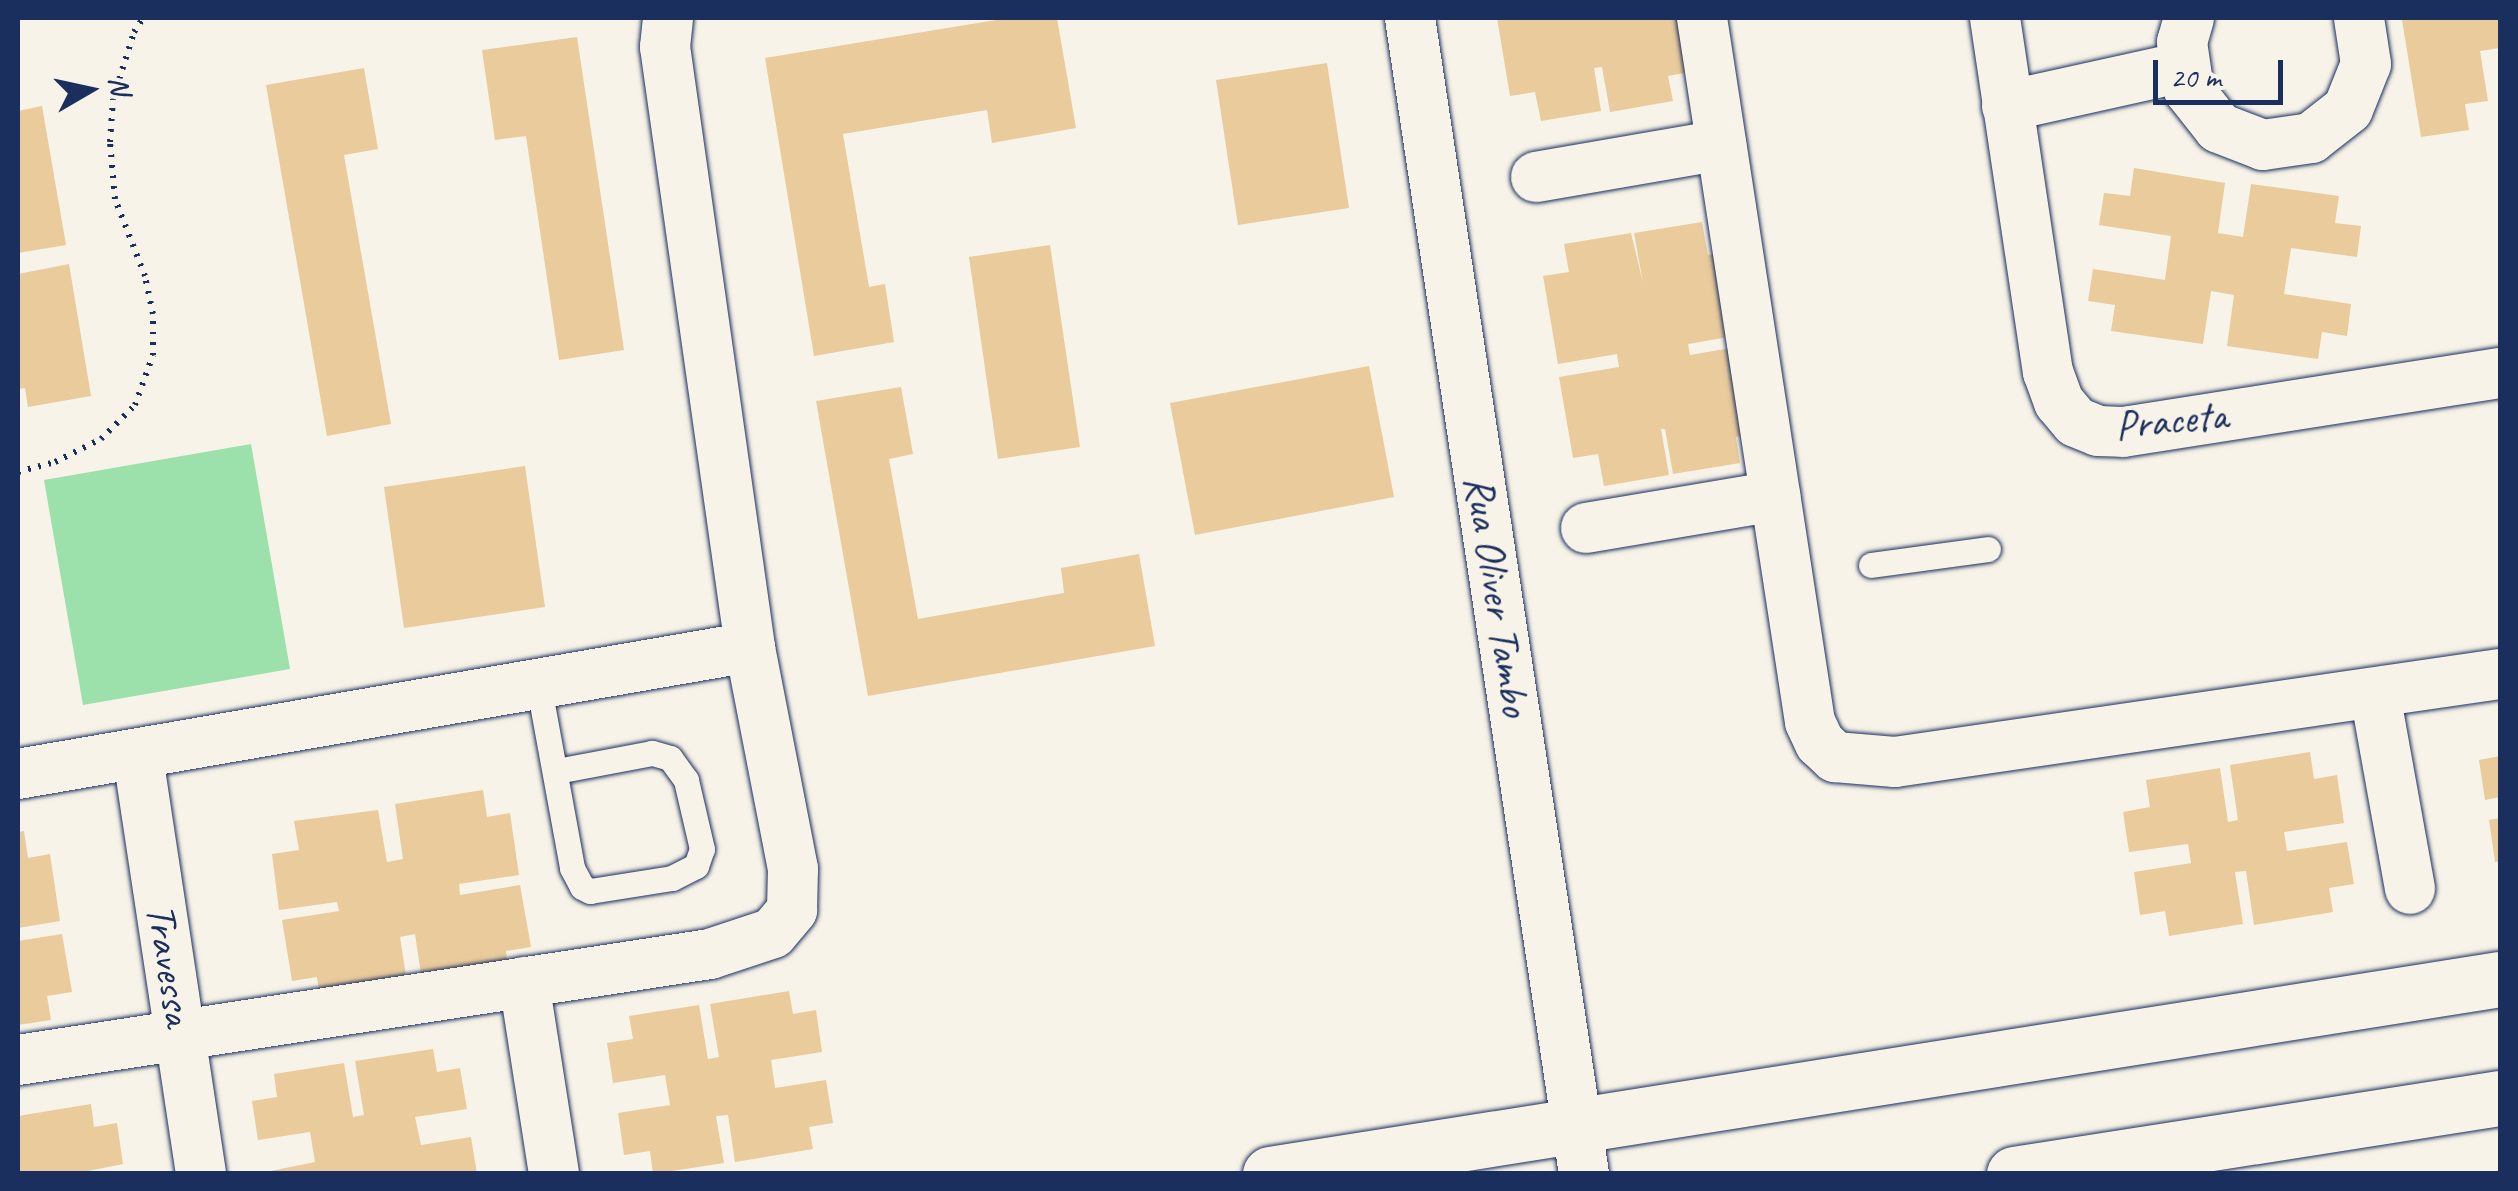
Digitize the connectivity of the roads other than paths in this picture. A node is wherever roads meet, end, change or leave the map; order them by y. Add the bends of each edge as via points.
1 (668, 18) edge
2 (1410, 18) edge
3 (1702, 18) edge
4 (1995, 18) edge
5 (2189, 18) edge
6 (2359, 18) edge
7 (2182, 67) junction
8 (2008, 106) junction
9 (1720, 145) junction
10 (1536, 177) dead end
11 (2500, 373) edge
12 (1776, 496) junction
13 (1586, 528) dead end
14 (1988, 549) dead end
15 (1871, 564) dead end
16 (750, 647) junction
17 (2500, 674) edge
18 (538, 682) junction
19 (2375, 694) junction
20 (138, 756) junction
21 (557, 771) junction
22 (18, 774) edge
23 (2410, 889) dead end
24 (2500, 980) edge
25 (524, 982) junction
26 (180, 1034) junction
27 (18, 1060) edge
28 (2500, 1098) edge
29 (1580, 1150) edge
30 (201, 1174) edge
31 (554, 1174) edge
32 (1270, 1174) edge
33 (2014, 1174) edge

1 - 16 street via 665,47
2 - 29 street, Rua Oliver Tambo
3 - 9 street
4 - 8 street, Praceta
5 - 7 street
6 - 7 street via 2366,52 2360,87 2348,108 2311,138 2264,145 2219,128 2189,90
7 - 8 street
8 - 11 street, Praceta via 2048,372 2076,422 2123,432
9 - 10 street
9 - 12 street
12 - 13 street
12 - 19 street via 1810,722 1835,757 1895,762
14 - 15 lane
16 - 18 street
16 - 25 street via 794,870 792,910 772,933 744,946
17 - 19 street
18 - 20 street
18 - 21 lane
19 - 23 street
20 - 22 street
20 - 26 street, Travessa
21 - 21 lane via 652,754 670,758 686,780 702,850 696,866 672,878 582,887 572,868
24 - 29 street
25 - 26 street
25 - 31 street
26 - 27 street
26 - 30 street, Travessa
28 - 33 street
29 - 32 street

